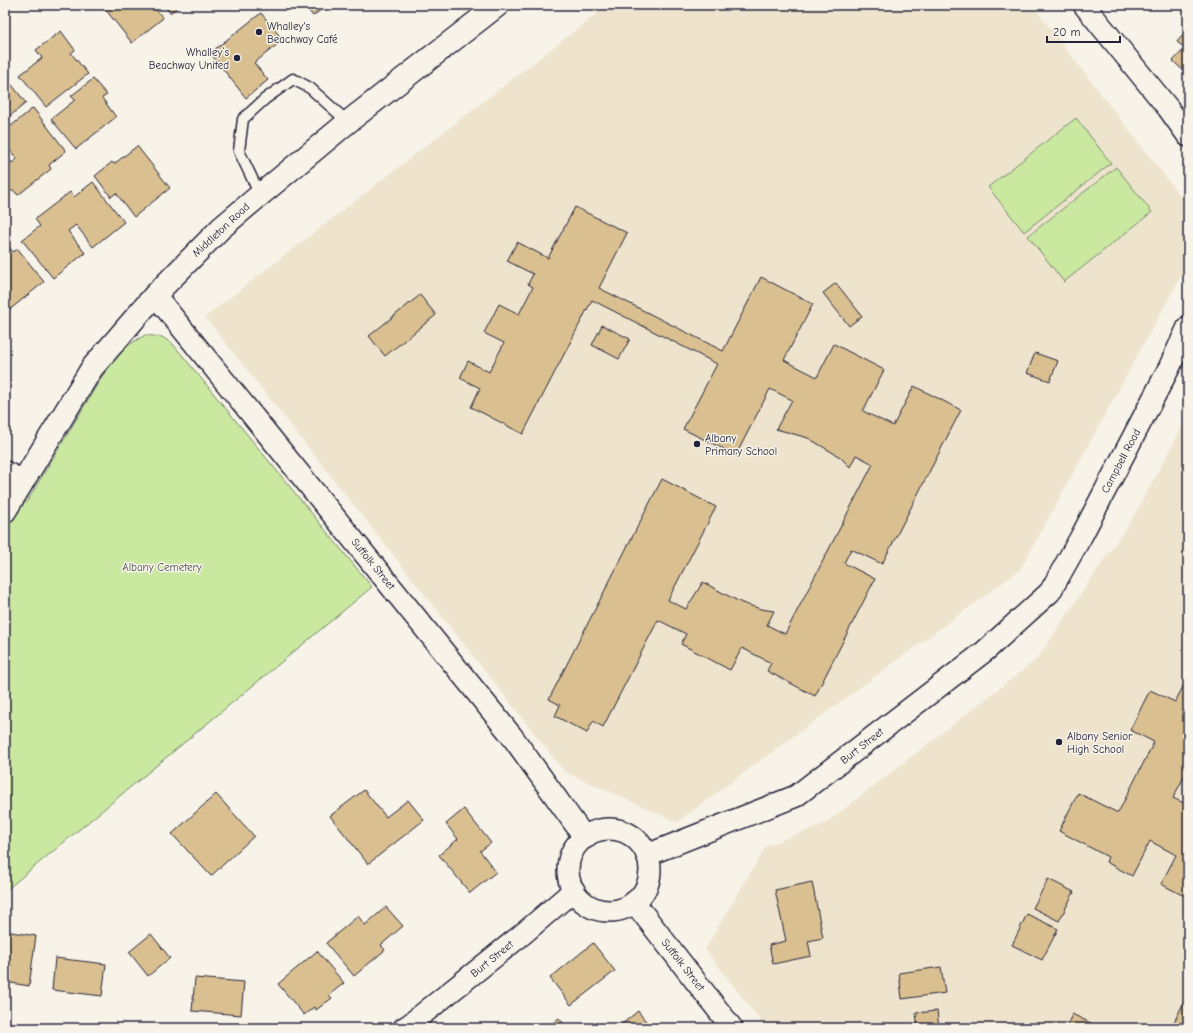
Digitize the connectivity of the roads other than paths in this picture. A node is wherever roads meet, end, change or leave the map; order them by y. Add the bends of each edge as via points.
1 (498, 5) edge
2 (1093, 8) edge
3 (348, 122) junction
4 (1188, 136) edge
5 (260, 195) junction
6 (155, 295) junction
7 (1188, 327) edge
8 (14, 476) edge
9 (5, 511) edge
10 (1050, 592) joint
11 (585, 838) junction
12 (647, 855) junction
13 (574, 890) junction
14 (634, 902) junction
15 (406, 1027) edge
16 (732, 1028) edge

1 - 3 main road, Middleton Road
2 - 4 street
3 - 5 main road, Middleton Road
3 - 5 lane via 310,88 292,79 265,99 243,119 239,151
5 - 6 main road, Middleton Road via 221,228
6 - 8 main road, Middleton Road via 92,368
6 - 11 street, Suffolk Street via 511,735
7 - 10 street, Campbell Road via 1126,451
8 - 9 main road, Middleton Road
10 - 12 street, Burt Street via 985,651 796,796
11 - 12 street via 608,829 621,831 641,844
11 - 13 street via 576,846 568,867 569,879
12 - 14 street via 649,881 643,893
13 - 14 street via 582,901 594,908 608,911 622,909
13 - 15 street, Burt Street
14 - 16 street, Suffolk Street

